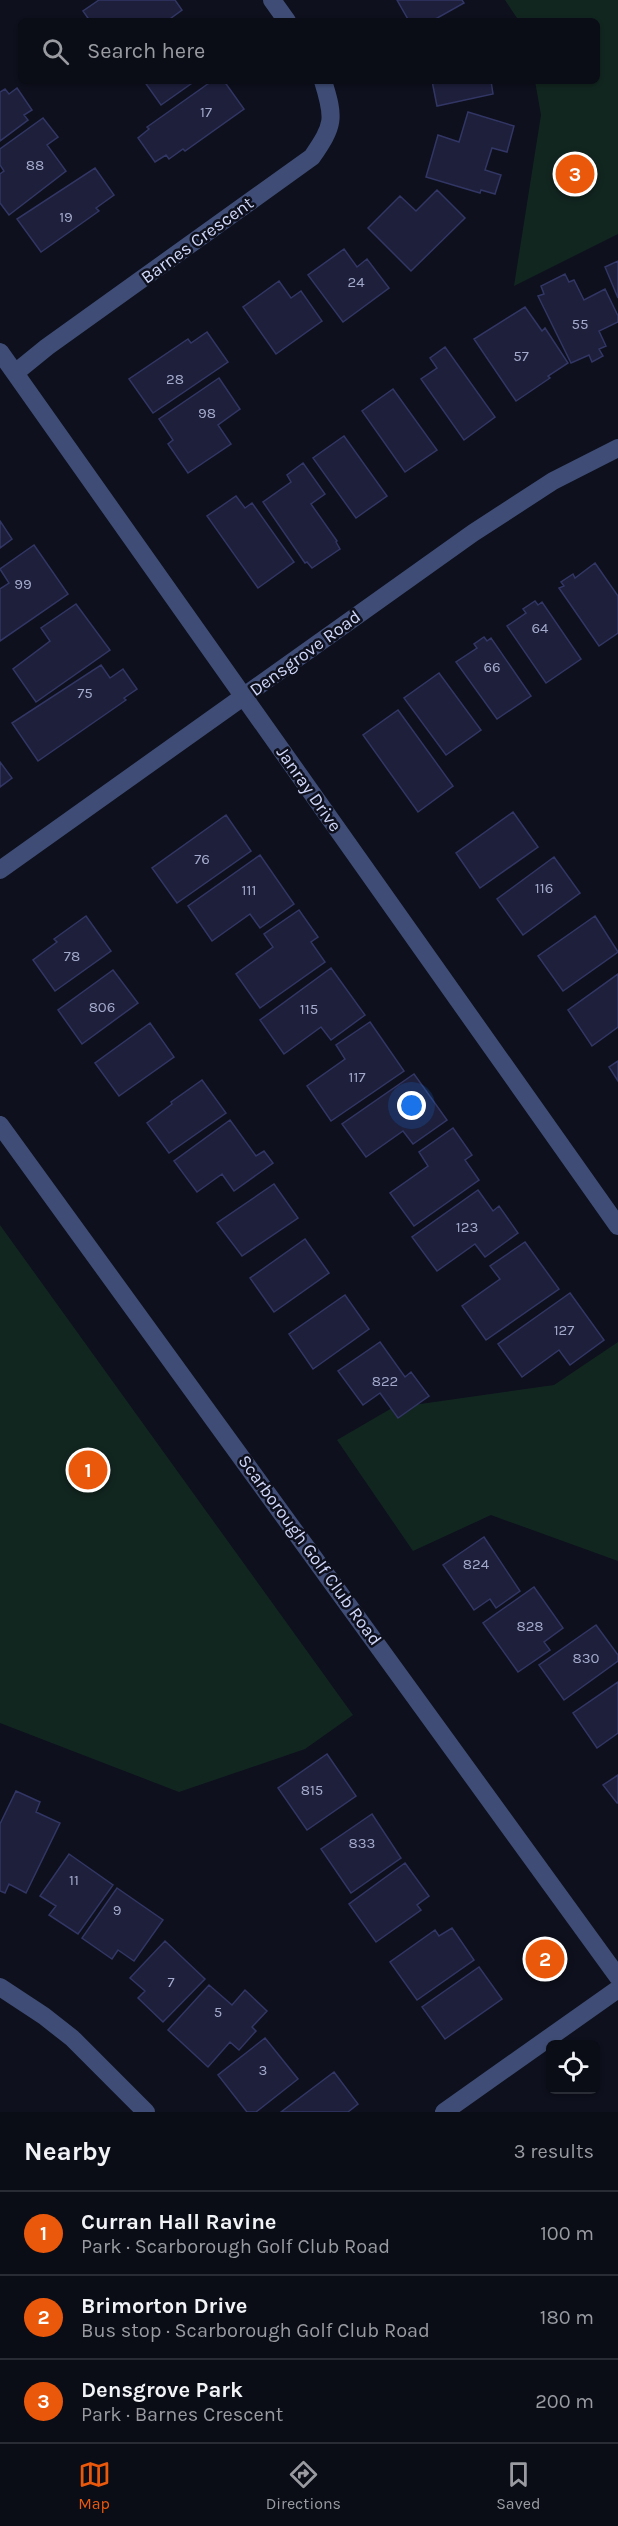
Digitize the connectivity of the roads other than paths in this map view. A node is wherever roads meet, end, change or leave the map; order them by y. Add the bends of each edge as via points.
1 (272, 0) edge
2 (285, 18) edge
3 (324, 84) edge
4 (0, 351) edge
5 (15, 373) junction
6 (618, 448) edge
7 (244, 698) junction
8 (0, 870) edge
9 (0, 1125) edge
10 (618, 1226) edge
11 (618, 1977) edge
12 (0, 1987) edge
13 (618, 1989) edge
14 (146, 2112) edge
15 (444, 2112) edge

1 - 2 street
3 - 5 street, Barnes Crescent via 331,105 329,132 312,157
4 - 5 street, Janray Drive
5 - 7 street, Janray Drive
6 - 7 street, Densgrove Road via 553,481 473,533
7 - 8 street, Densgrove Road
7 - 10 street, Janray Drive
9 - 11 street, Scarborough Golf Club Road
12 - 14 street via 72,2038
13 - 15 street

